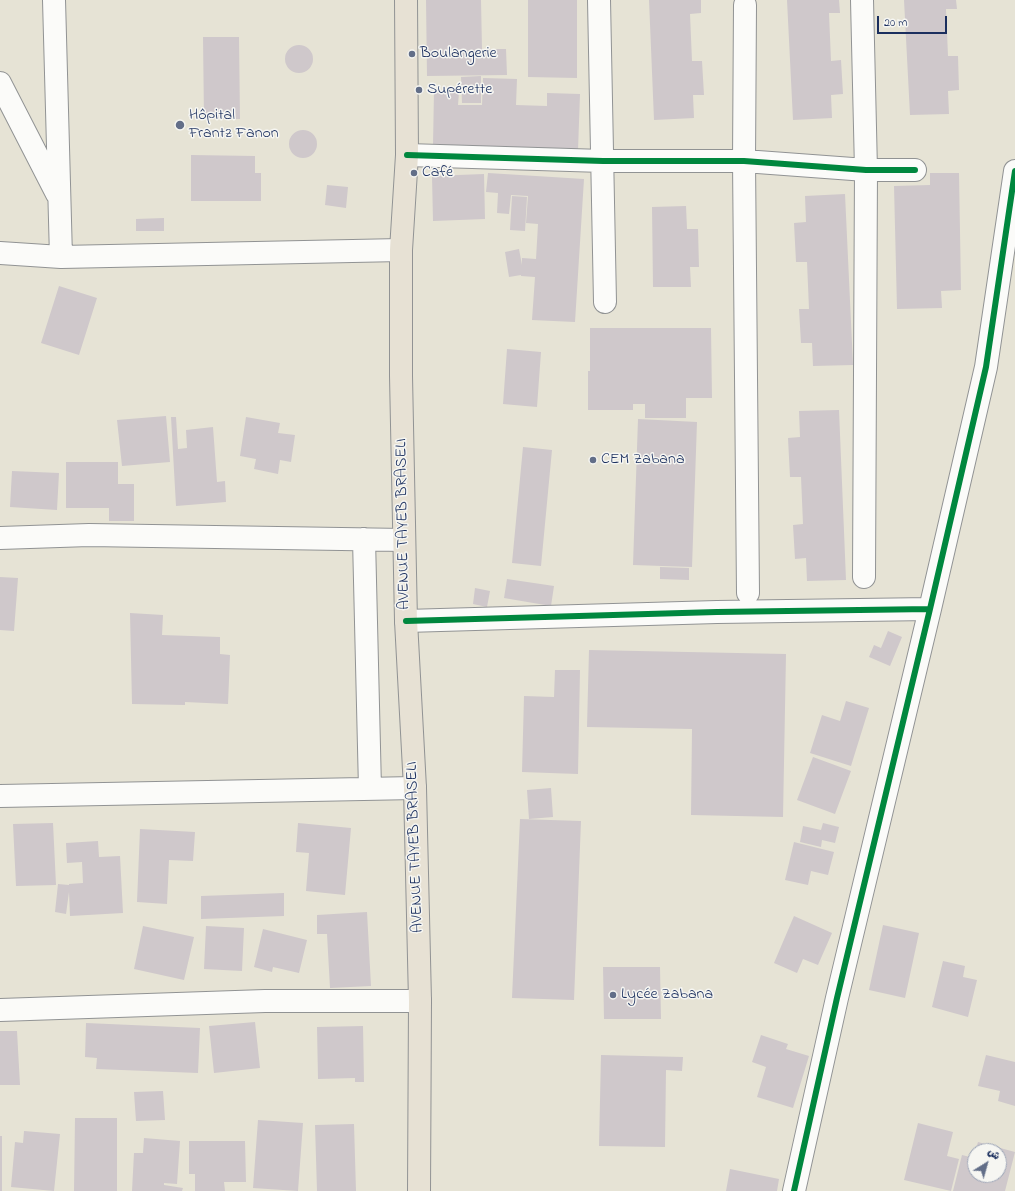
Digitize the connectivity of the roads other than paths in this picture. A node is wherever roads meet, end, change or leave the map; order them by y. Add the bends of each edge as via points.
1 (54, 0) edge
2 (406, 0) edge
3 (599, 0) edge
4 (862, 0) edge
5 (745, 6) dead end
6 (0, 83) edge
7 (406, 156) junction
8 (603, 161) junction
9 (744, 161) junction
10 (866, 170) junction
11 (915, 170) dead end
12 (1015, 171) edge
13 (60, 200) junction
14 (401, 250) junction
15 (0, 254) edge
16 (61, 257) junction
17 (605, 302) dead end
18 (0, 538) edge
19 (364, 539) junction
20 (404, 540) junction
21 (864, 577) dead end
22 (748, 593) dead end
23 (930, 609) junction
24 (406, 621) junction
25 (415, 788) junction
26 (370, 789) junction
27 (0, 796) edge
28 (420, 1002) junction
29 (0, 1010) edge
30 (419, 1191) edge
31 (794, 1191) edge

1 - 13 street
2 - 7 main road, AVENUE TAYEB BRASELI
3 - 8 street
4 - 10 street
5 - 9 street
6 - 13 street
7 - 8 street
7 - 14 main road, AVENUE TAYEB BRASELI
8 - 9 street
8 - 17 street
9 - 10 street
9 - 22 street
10 - 11 street
10 - 21 street
12 - 23 street via 986,367
13 - 16 street
14 - 16 street
14 - 20 main road, AVENUE TAYEB BRASELI
15 - 16 street
18 - 19 street via 89,535
19 - 20 street
19 - 26 street
20 - 24 main road, AVENUE TAYEB BRASELI
23 - 24 street
23 - 31 street via 837,998
24 - 25 main road, AVENUE TAYEB BRASELI
25 - 26 street
25 - 28 main road, AVENUE TAYEB BRASELI
26 - 27 street
28 - 29 street via 265,1001
28 - 30 main road, AVENUE TAYEB BRASELI

